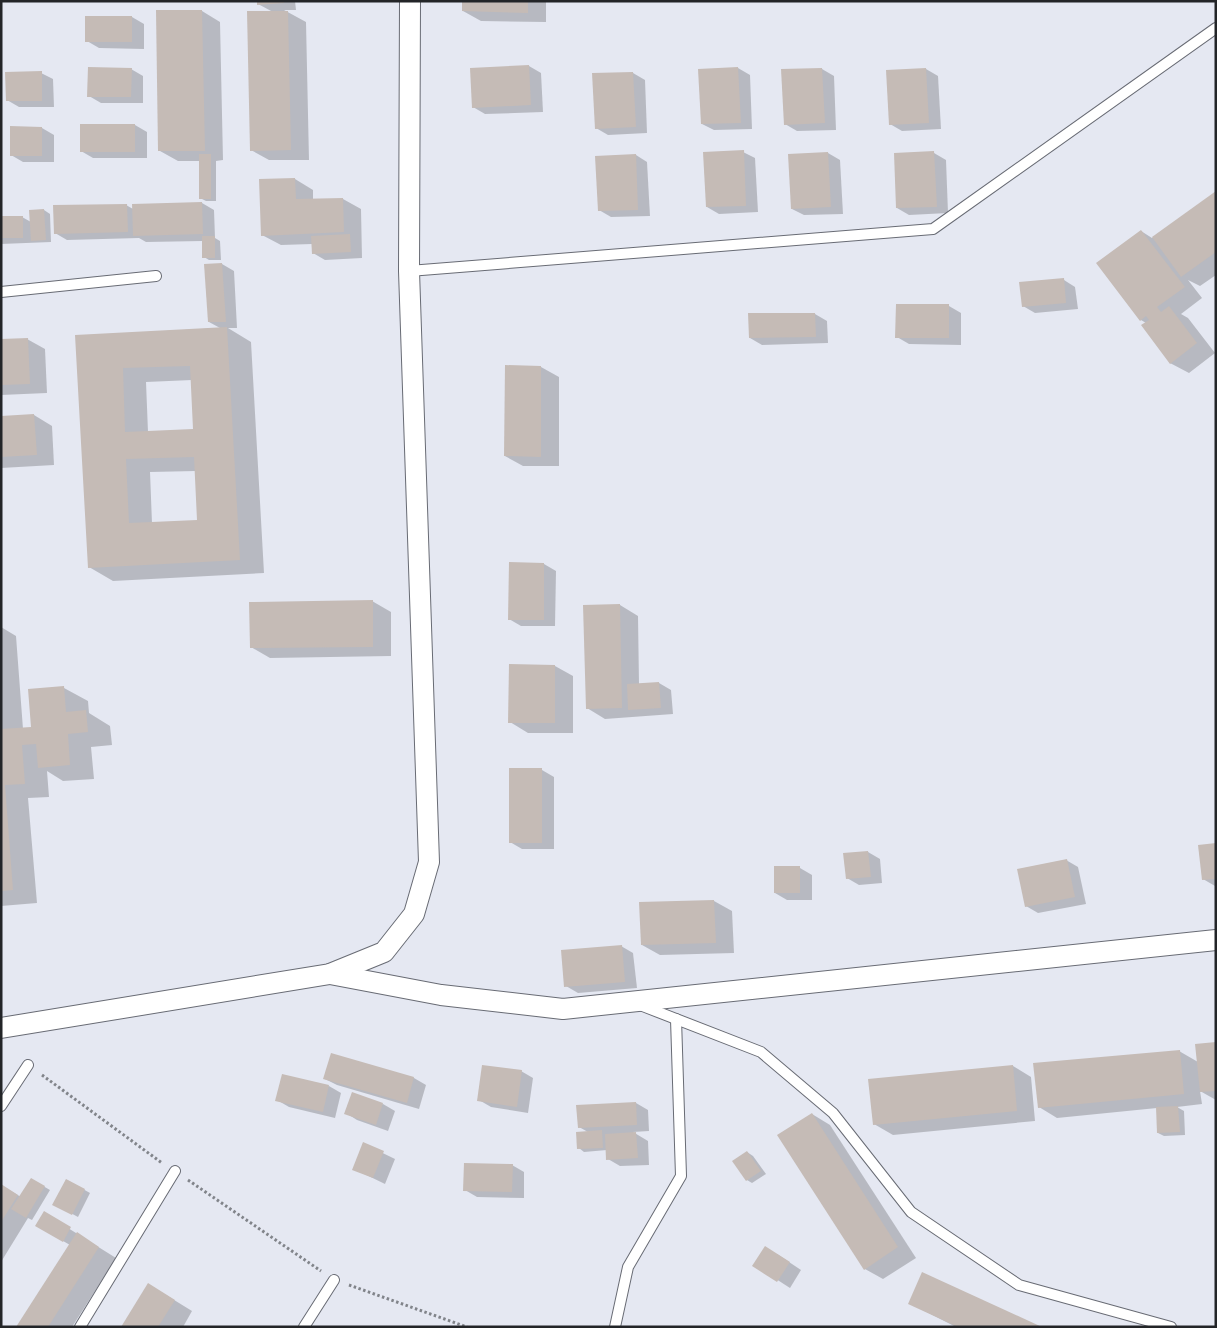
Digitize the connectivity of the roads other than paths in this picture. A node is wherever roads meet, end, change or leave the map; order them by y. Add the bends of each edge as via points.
1 (410, 1) edge
2 (1216, 28) edge
3 (409, 271) junction
4 (156, 276) dead end
5 (1, 292) edge
6 (1216, 940) edge
7 (330, 974) junction
8 (632, 1002) junction
9 (676, 1019) junction
10 (1, 1028) edge
11 (28, 1065) road end
12 (1, 1106) edge
13 (175, 1172) road end
14 (334, 1280) road end
15 (80, 1327) edge
16 (304, 1327) edge
17 (615, 1327) edge
18 (1171, 1327) edge

1 - 3 street
2 - 3 lane via 933,229
3 - 7 street via 429,862 414,914 384,952
4 - 5 lane
6 - 8 street
7 - 8 street via 441,995 563,1009
7 - 10 street
8 - 9 lane
9 - 17 lane via 681,1176 628,1267
9 - 18 lane via 760,1052 833,1113 911,1212 1019,1286
11 - 12 lane
13 - 15 lane
14 - 16 lane

